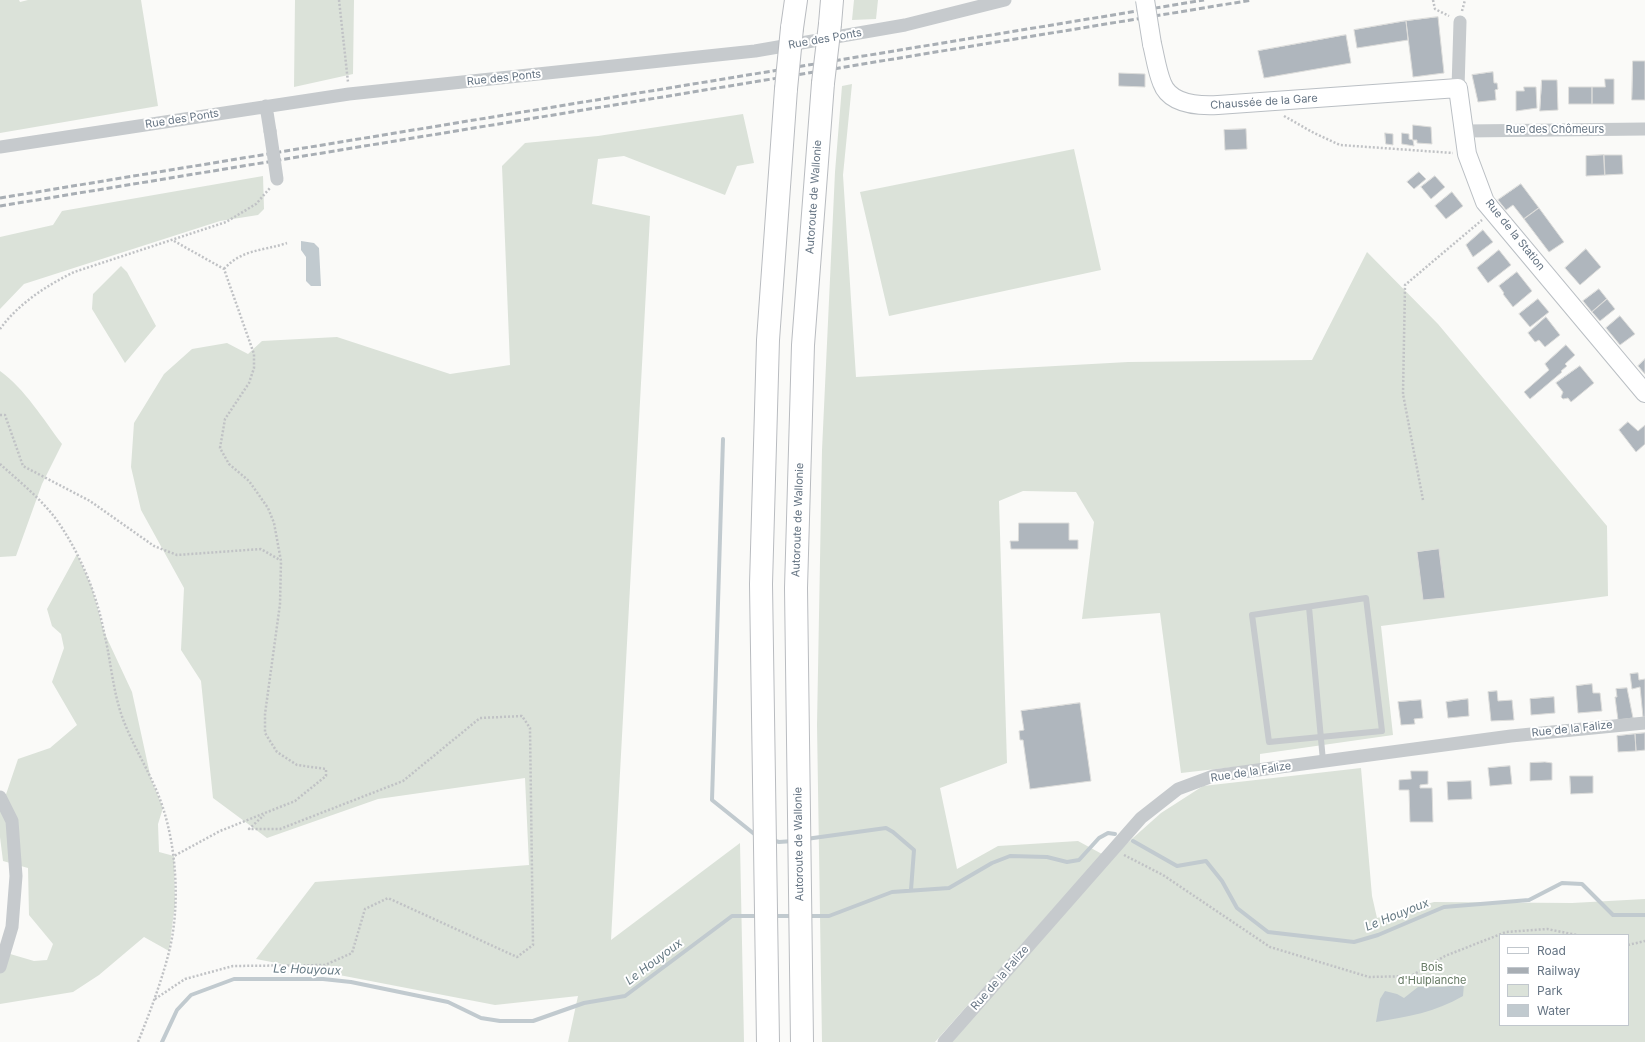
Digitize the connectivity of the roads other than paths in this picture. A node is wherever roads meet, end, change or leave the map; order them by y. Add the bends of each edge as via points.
1 (796, 0) edge
2 (832, 0) edge
3 (1005, 0) edge
4 (1145, 0) edge
5 (1460, 22) road end
6 (1458, 88) junction
7 (266, 106) junction
8 (1645, 129) edge
9 (1465, 131) junction
10 (0, 147) edge
11 (277, 179) dead end
12 (1645, 392) edge
13 (1309, 607) junction
14 (1645, 723) edge
15 (1321, 736) junction
16 (1323, 761) junction
17 (0, 797) edge
18 (0, 967) edge
19 (768, 1042) edge
20 (802, 1042) edge
21 (944, 1042) edge

1 - 19 highway, bridge via 786,89 768,340 761,584
2 - 20 highway, Autoroute de Wallonie, bridge via 823,83 803,345 796,588
3 - 7 street, Rue des Ponts via 905,26 755,51 349,94
4 - 6 street, Chaussée de la Gare, bridge via 1162,84 1173,96 1187,104 1211,106
5 - 6 street, Rue de la Station
6 - 9 street, Rue de la Station
7 - 10 street, Rue des Ponts
7 - 11 street, bridge
8 - 9 street, Rue des Chômeurs
9 - 12 street, Rue de la Station via 1467,154 1485,202
13 - 15 lane
13 - 15 lane via 1252,615 1269,742
13 - 15 lane via 1366,598 1382,731
14 - 16 street, Rue de la Falize via 1511,736
15 - 16 lane
16 - 21 street, Rue de la Falize via 1213,776 1178,789 1141,818
17 - 18 street via 12,821 16,876 12,927

